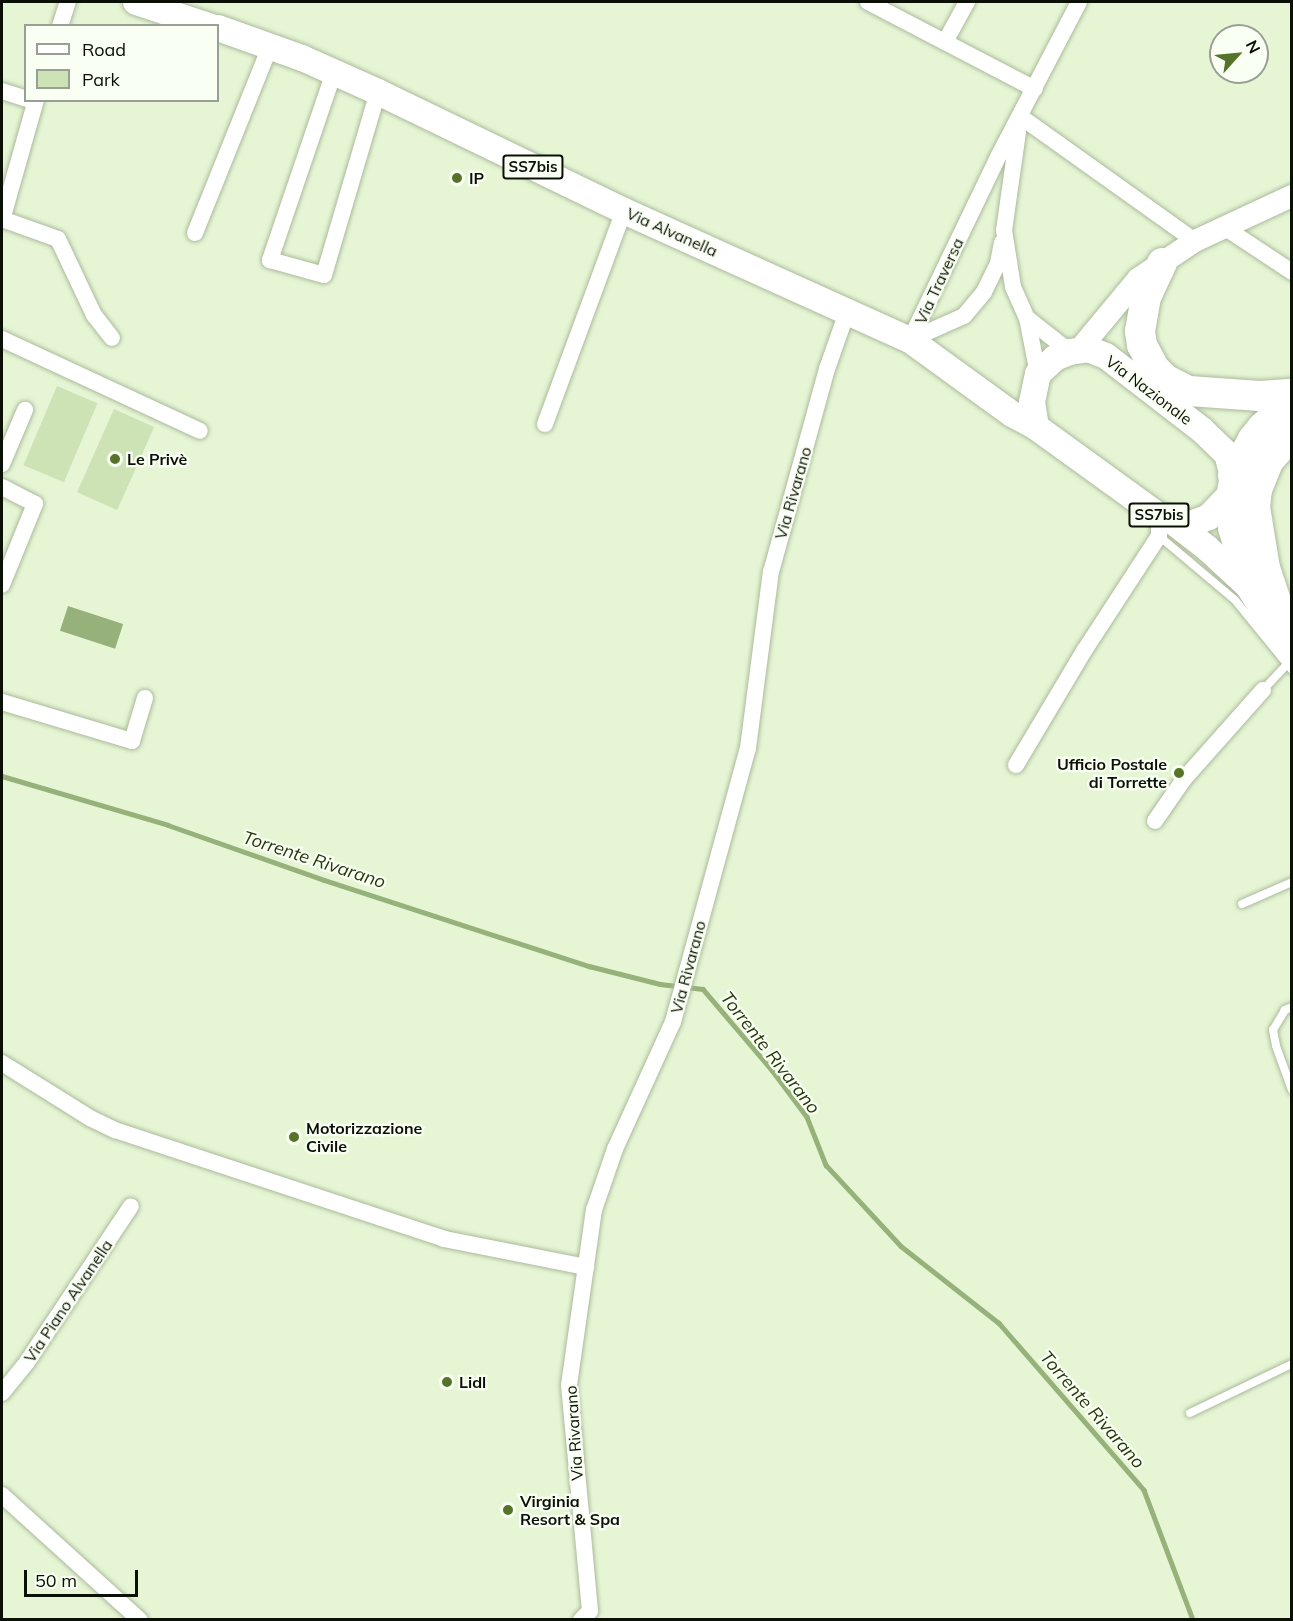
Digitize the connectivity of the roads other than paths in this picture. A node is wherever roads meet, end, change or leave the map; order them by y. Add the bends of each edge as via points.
1 (68, 2) edge
2 (136, 2) edge
3 (868, 2) edge
4 (967, 2) edge
5 (1079, 2) edge
6 (61, 24) edge
7 (203, 24) edge
8 (219, 28) edge
9 (945, 42) junction
10 (270, 46) junction
11 (334, 72) junction
12 (1035, 89) junction
13 (2, 91) edge
14 (378, 92) junction
15 (24, 99) edge
16 (31, 102) edge
17 (1022, 117) junction
18 (1292, 196) edge
19 (624, 210) junction
20 (2, 220) edge
21 (1224, 227) junction
22 (1004, 230) junction
23 (195, 233) dead end
24 (1195, 241) junction
25 (1162, 263) junction
26 (1292, 272) edge
27 (848, 309) junction
28 (1027, 318) junction
29 (112, 338) dead end
30 (2, 339) edge
31 (910, 340) junction
32 (1075, 351) junction
33 (962, 377) junction
34 (1036, 380) junction
35 (1292, 394) edge
36 (1260, 396) junction
37 (1158, 398) junction
38 (25, 410) dead end
39 (1292, 410) edge
40 (545, 424) dead end
41 (1036, 428) junction
42 (200, 431) dead end
43 (1292, 434) edge
44 (2, 464) edge
45 (1231, 486) junction
46 (2, 487) edge
47 (1163, 524) junction
48 (2, 585) edge
49 (1248, 586) junction
50 (1290, 659) edge
51 (1263, 690) joint
52 (145, 698) dead end
53 (2, 702) edge
54 (1016, 765) dead end
55 (1155, 821) dead end
56 (1292, 882) edge
57 (1242, 904) dead end
58 (1292, 1007) edge
59 (2, 1063) edge
60 (1292, 1090) edge
61 (131, 1206) dead end
62 (586, 1267) junction
63 (1292, 1364) edge
64 (2, 1393) edge
65 (1191, 1413) dead end
66 (2, 1495) edge
67 (140, 1620) edge
68 (581, 1620) edge

1 - 6 street
2 - 7 main road
3 - 9 street
4 - 9 street
5 - 12 street, Via Traversa
8 - 10 main road, Via Alvanella / SS7bis
9 - 12 street
10 - 11 main road, Via Alvanella / SS7bis
10 - 23 street
11 - 14 main road, Via Alvanella / SS7bis
11 - 14 street via 270,260 324,275
12 - 17 street, Via Traversa
13 - 15 street
14 - 19 main road, Via Alvanella / SS7bis
16 - 20 street
17 - 22 street, Via Traversa via 1012,160
17 - 24 street
17 - 31 street, Via Traversa via 999,155
18 - 21 main road
19 - 27 main road, Via Alvanella / SS7bis
19 - 40 street
20 - 29 street via 58,239 94,315
21 - 24 main road
21 - 26 street
22 - 28 street, Via Traversa via 1013,286
22 - 31 street, Via Traversa via 998,263 984,292 964,316
24 - 25 main road
25 - 32 main road via 1138,279
25 - 36 highway via 1146,297 1140,331 1142,345 1155,369 1189,391
25 - 37 main road via 1137,292 1127,323 1132,356
27 - 31 main road, Via Alvanella / SS7bis
27 - 62 street, Via Rivarano via 827,369 771,572 748,747 663,1049 615,1149 594,1209
28 - 32 street, Via Traversa
28 - 34 street, Via Traversa
30 - 42 street
31 - 33 main road, Via Alvanella / SS7bis
32 - 34 main road via 1055,358
32 - 37 main road, Via Nazionale / SS7bis via 1088,349 1106,356
33 - 34 main road, SS7bis via 1009,389
33 - 41 main road, Via Nazionale / SS7bis
34 - 41 main road via 1032,402
35 - 36 highway
36 - 37 highway via 1206,405
37 - 45 main road, Via Nazionale / SS7bis via 1218,443 1232,462
38 - 44 street
39 - 45 highway via 1262,428
41 - 47 main road, Via Nazionale / SS7bis
43 - 50 highway via 1269,460 1257,489 1255,507 1265,568
45 - 47 main road, SS7bis via 1209,517 1191,524
45 - 49 main road, Via Nazionale / SS7bis via 1231,528
46 - 48 street via 35,504
47 - 49 main road, Via Nazionale / SS7bis via 1207,548
47 - 50 lane
47 - 54 street
49 - 50 main road, Via Nazionale / SS7bis
50 - 51 lane
51 - 55 street via 1184,779
52 - 53 street via 132,741
56 - 57 lane
58 - 60 lane via 1285,1010 1273,1030
59 - 62 street via 116,1130 444,1239
61 - 64 street, Via Piano Alvanella
62 - 68 street, Via Rivarano via 569,1386 590,1611
63 - 65 lane
66 - 67 street

